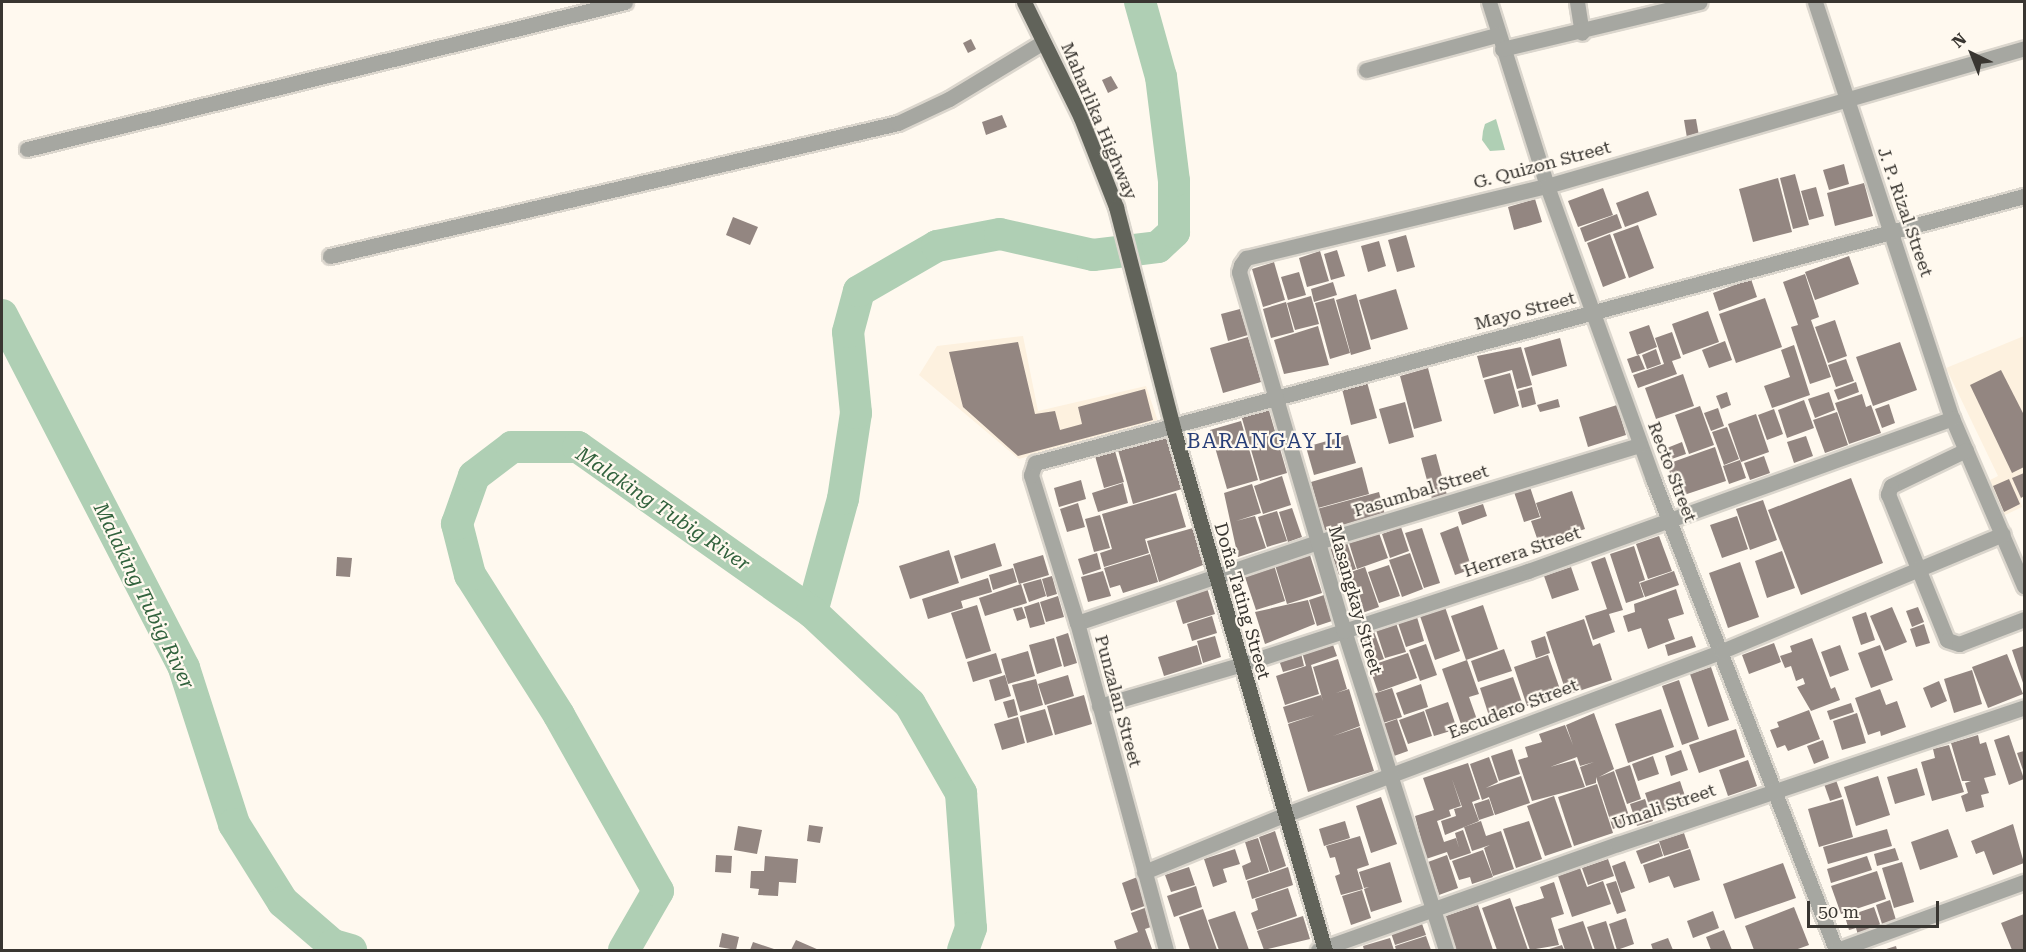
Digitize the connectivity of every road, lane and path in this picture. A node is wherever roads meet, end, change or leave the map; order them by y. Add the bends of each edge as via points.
1 (625, 2) edge
2 (1024, 2) edge
3 (1489, 2) edge
4 (1576, 2) edge
5 (1699, 2) edge
6 (1815, 2) edge
7 (1582, 33) junction
8 (1043, 42) junction
9 (1499, 42) junction
10 (2025, 48) edge
11 (1366, 70) dead end
12 (1846, 102) junction
13 (27, 149) dead end
14 (1547, 186) junction
15 (2025, 196) edge
16 (1892, 234) junction
17 (330, 256) dead end
18 (1246, 258) joint
19 (1130, 260) joint
20 (1593, 313) junction
21 (1277, 398) junction
22 (1952, 418) junction
23 (1173, 428) junction
24 (1640, 445) junction
25 (1965, 450) junction
26 (1035, 464) joint
27 (1669, 523) junction
28 (2003, 534) junction
29 (1318, 542) junction
30 (1918, 569) junction
31 (1215, 576) junction
32 (2025, 586) edge
33 (2025, 619) edge
34 (1077, 623) junction
35 (1344, 631) junction
36 (1722, 651) junction
37 (1239, 665) junction
38 (1099, 706) junction
39 (2025, 707) edge
40 (1388, 778) junction
41 (1773, 790) junction
42 (1284, 814) junction
43 (1144, 872) junction
44 (2025, 882) edge
45 (1433, 909) junction
46 (1322, 950) edge
47 (1166, 951) edge
48 (1446, 951) edge
49 (1837, 951) edge

1 - 13 street
2 - 8 main road, Maharlika Highway
3 - 9 street, Recto Street
4 - 7 street
5 - 7 street
6 - 12 street, J. P. Rizal Street
7 - 9 street
8 - 17 street via 949,99 898,123
8 - 19 main road, Maharlika Highway via 1081,118 1116,207
9 - 11 street
9 - 14 street, Recto Street
10 - 12 street, G. Quizon Street
12 - 14 street, G. Quizon Street
12 - 16 street, J. P. Rizal Street
14 - 18 street, G. Quizon Street
14 - 20 street, Recto Street
15 - 16 street, Mayo Street
16 - 20 street, Mayo Street
16 - 22 street, J. P. Rizal Street
18 - 21 street, Masangkay Street via 1239,272
19 - 23 main road, Doña Tating Street
20 - 21 street, Mayo Street
20 - 24 street, Recto Street
21 - 23 street, Mayo Street
21 - 29 street, Masangkay Street
22 - 25 street, J. P. Rizal Street
22 - 27 street, Herrera Street
23 - 26 street, Mayo Street
23 - 31 main road, Doña Tating Street
24 - 27 street, Recto Street
24 - 29 street, Pasumbal Street
25 - 28 street, J. P. Rizal Street
25 - 30 street via 1888,490
26 - 34 street, Punzalan Street via 1031,475
27 - 35 street, Herrera Street
27 - 36 street, Recto Street
28 - 30 street, Escudero Street
28 - 32 street, J. P. Rizal Street
29 - 31 street, Pasumbal Street
29 - 35 street, Masangkay Street
30 - 33 street via 1952,644
30 - 36 street, Escudero Street
31 - 34 street, Pasumbal Street
31 - 37 main road, Doña Tating Street
34 - 38 street, Punzalan Street
35 - 37 street, Herrera Street
35 - 40 street, Masangkay Street
36 - 40 street, Escudero Street
36 - 41 street, Recto Street
37 - 38 street, Herrera Street
37 - 42 main road, Doña Tating Street
38 - 43 street, Punzalan Street
39 - 41 street, Umali Street
40 - 42 street, Escudero Street
40 - 45 street, Masangkay Street
41 - 45 street, Umali Street
41 - 49 street, Recto Street
42 - 43 street, Escudero Street
42 - 46 main road, Doña Tating Street
43 - 47 street, Punzalan Street
44 - 49 street
45 - 46 street, Umali Street
45 - 48 street, Masangkay Street

